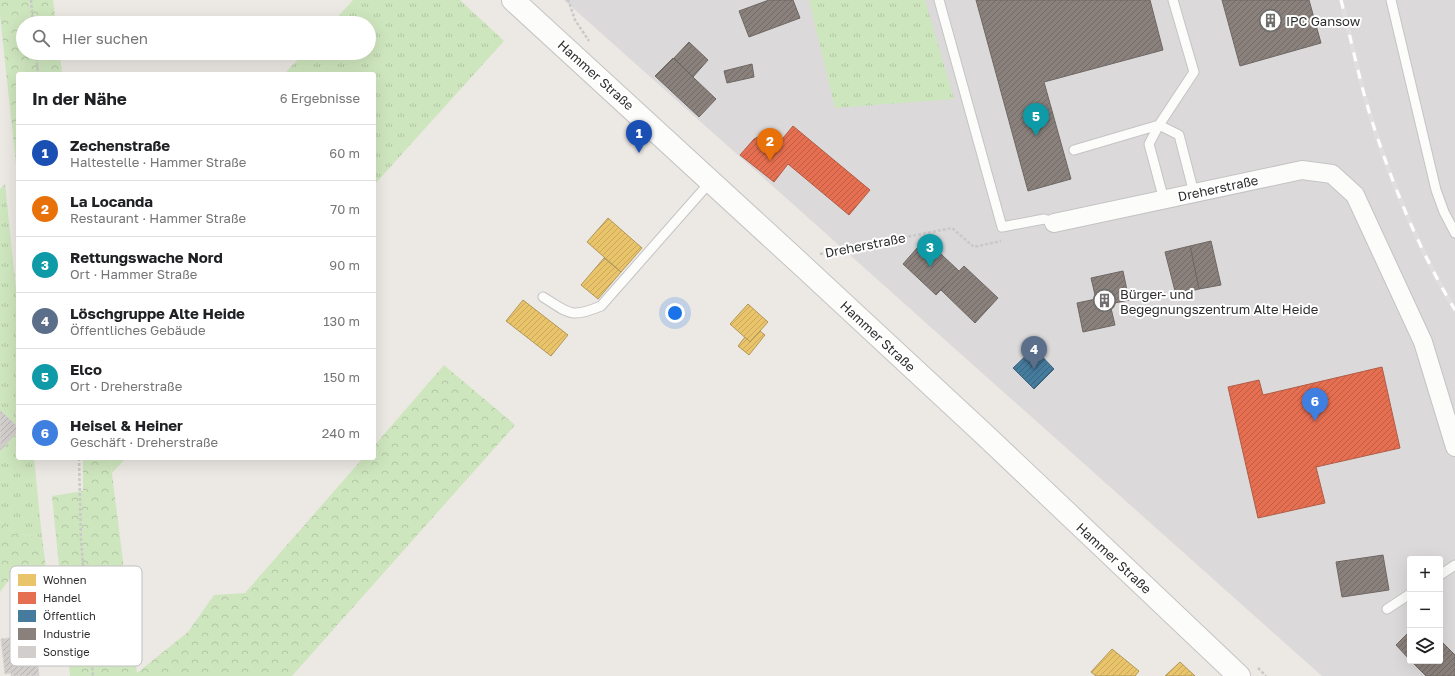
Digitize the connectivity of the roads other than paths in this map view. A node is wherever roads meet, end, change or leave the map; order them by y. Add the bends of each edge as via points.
1 (939, 0) edge
2 (1173, 0) edge
3 (1391, 0) edge
4 (520, 2) edge
5 (1159, 125) junction
6 (1074, 150) dead end
7 (711, 181) junction
8 (1194, 193) junction
9 (1164, 200) junction
10 (1054, 223) joint
11 (1455, 232) edge
12 (543, 297) dead end
13 (1455, 447) edge
14 (1455, 565) edge
15 (1443, 573) edge
16 (1407, 596) edge
17 (1387, 609) dead end
18 (1240, 676) edge

1 - 10 lane via 1002,227 1044,219
2 - 5 lane via 1194,72
3 - 11 lane via 1436,190
4 - 7 main road, Hammer Straße
5 - 6 lane
5 - 8 lane via 1179,135
5 - 9 lane via 1149,144
7 - 12 lane via 601,306 587,312 569,313
7 - 18 main road, Hammer Straße
8 - 9 street, Dreherstraße
8 - 13 street, Dreherstraße via 1302,170 1332,174 1355,195 1423,342
9 - 10 street, Dreherstraße
14 - 15 lane
16 - 17 lane

